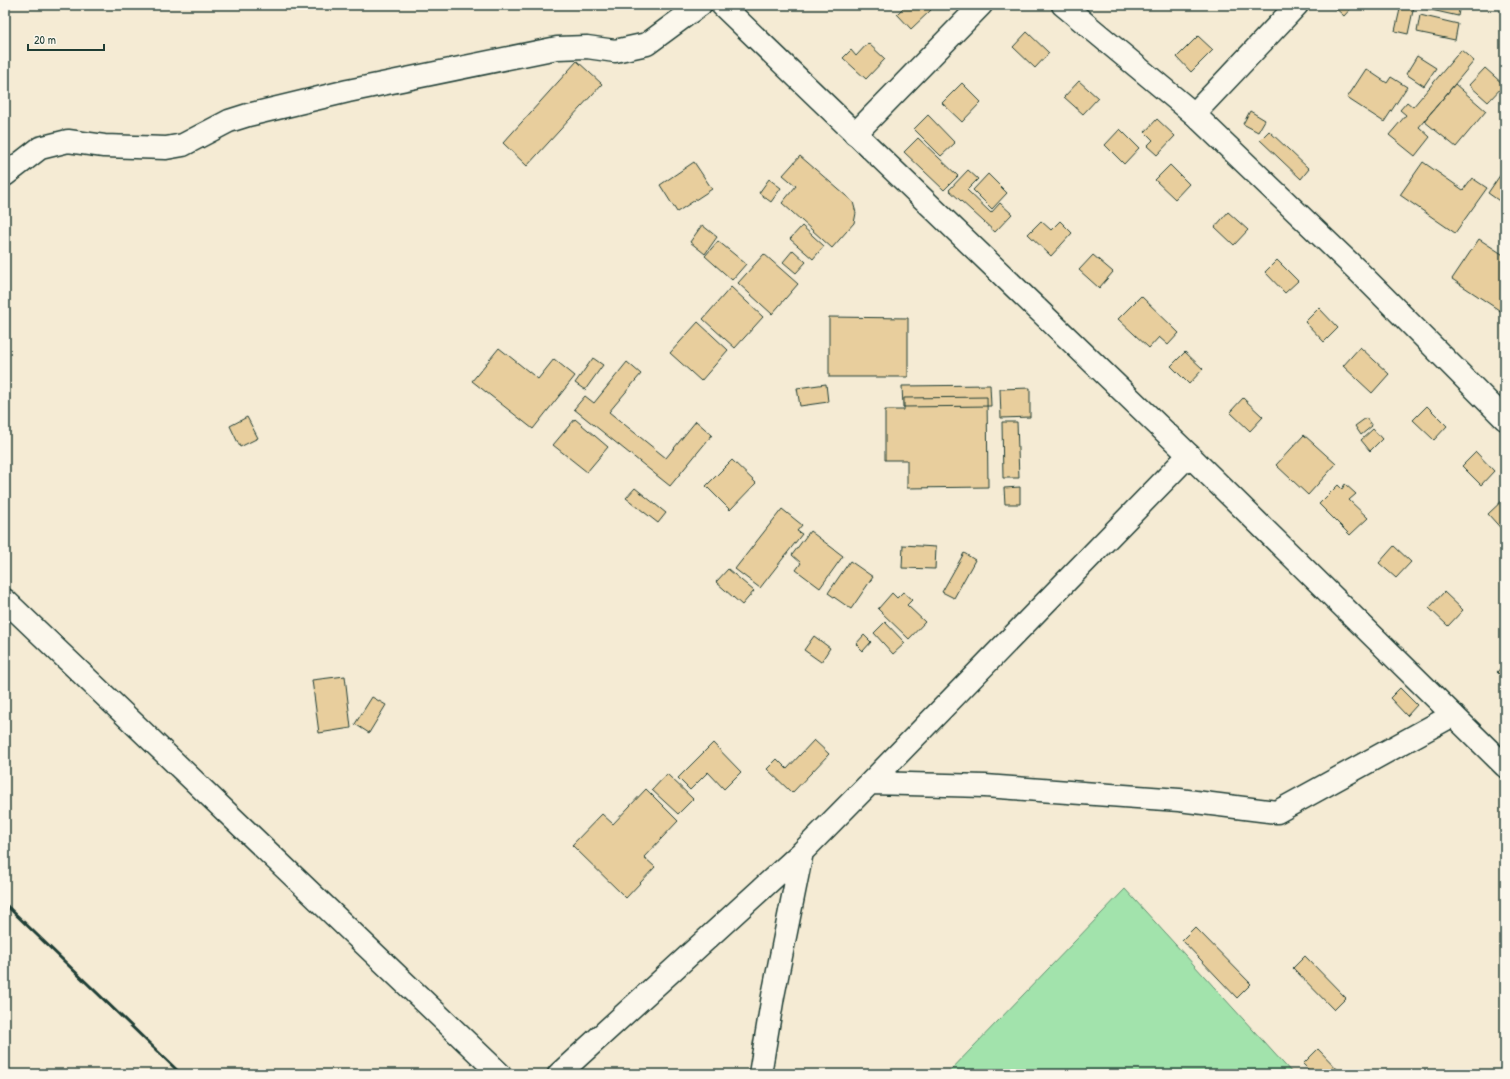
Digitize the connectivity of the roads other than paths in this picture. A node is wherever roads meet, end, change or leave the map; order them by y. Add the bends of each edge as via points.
1 (700, 5) edge
2 (722, 5) edge
3 (981, 5) edge
4 (1063, 5) edge
5 (1297, 5) edge
6 (1194, 114) junction
7 (855, 134) junction
8 (5, 175) edge
9 (1501, 407) edge
10 (1189, 455) junction
11 (5, 600) edge
12 (1453, 715) junction
13 (1503, 762) edge
14 (870, 783) junction
15 (802, 852) junction
16 (764, 1070) edge
17 (500, 1074) edge
18 (560, 1074) edge

1 - 8 street via 647,44 615,51 587,47 557,48 348,91 229,121 183,145 166,148 104,146 68,140 40,148
2 - 7 street
3 - 7 street
4 - 6 street
5 - 6 street
6 - 9 street
7 - 10 street
10 - 12 street
10 - 14 street
11 - 17 street
12 - 13 street
12 - 14 street via 1277,812 1179,800 985,786
14 - 15 street
15 - 16 street via 773,996
15 - 18 street

